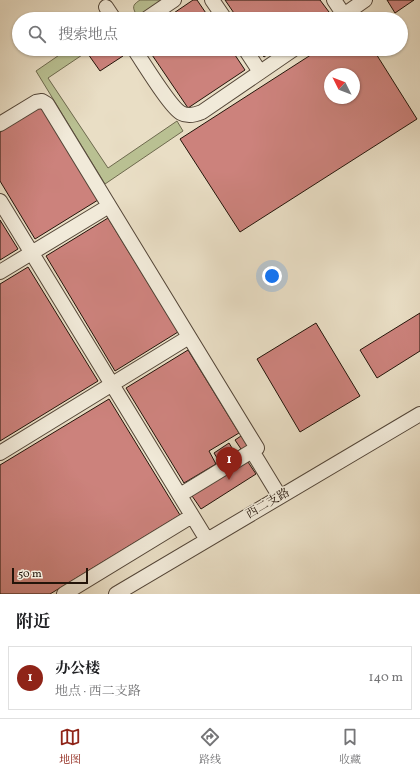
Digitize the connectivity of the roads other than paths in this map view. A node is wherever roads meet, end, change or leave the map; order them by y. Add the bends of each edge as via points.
1 (174, 0) edge
2 (212, 0) edge
3 (334, 0) edge
4 (366, 0) edge
5 (106, 7) dead end
6 (109, 12) edge
7 (156, 12) edge
8 (220, 12) edge
9 (339, 12) edge
10 (348, 12) edge
11 (139, 56) edge
12 (250, 56) edge
13 (284, 56) edge
14 (260, 72) junction
15 (0, 124) edge
16 (0, 201) edge
17 (109, 206) junction
18 (32, 253) junction
19 (0, 272) edge
20 (190, 337) junction
21 (112, 384) junction
22 (420, 414) edge
23 (252, 451) junction
24 (0, 453) edge
25 (180, 495) junction
26 (280, 497) junction
27 (192, 516) junction
28 (207, 540) junction
29 (64, 594) edge
30 (116, 594) edge

1 - 7 street
2 - 8 street
3 - 9 street
4 - 10 street
5 - 6 street
11 - 14 street via 173,107 188,115 202,112
12 - 14 street
13 - 14 street
15 - 17 street via 36,102 46,103
16 - 18 street
17 - 18 street
17 - 20 street
18 - 19 street
18 - 21 street
20 - 21 street
20 - 23 street via 257,448
21 - 24 street
21 - 25 street
22 - 26 street, 西二支路
23 - 25 street
23 - 26 street
25 - 27 street
26 - 28 street, 西二支路
27 - 28 street
27 - 29 street
28 - 30 street, 西二支路

